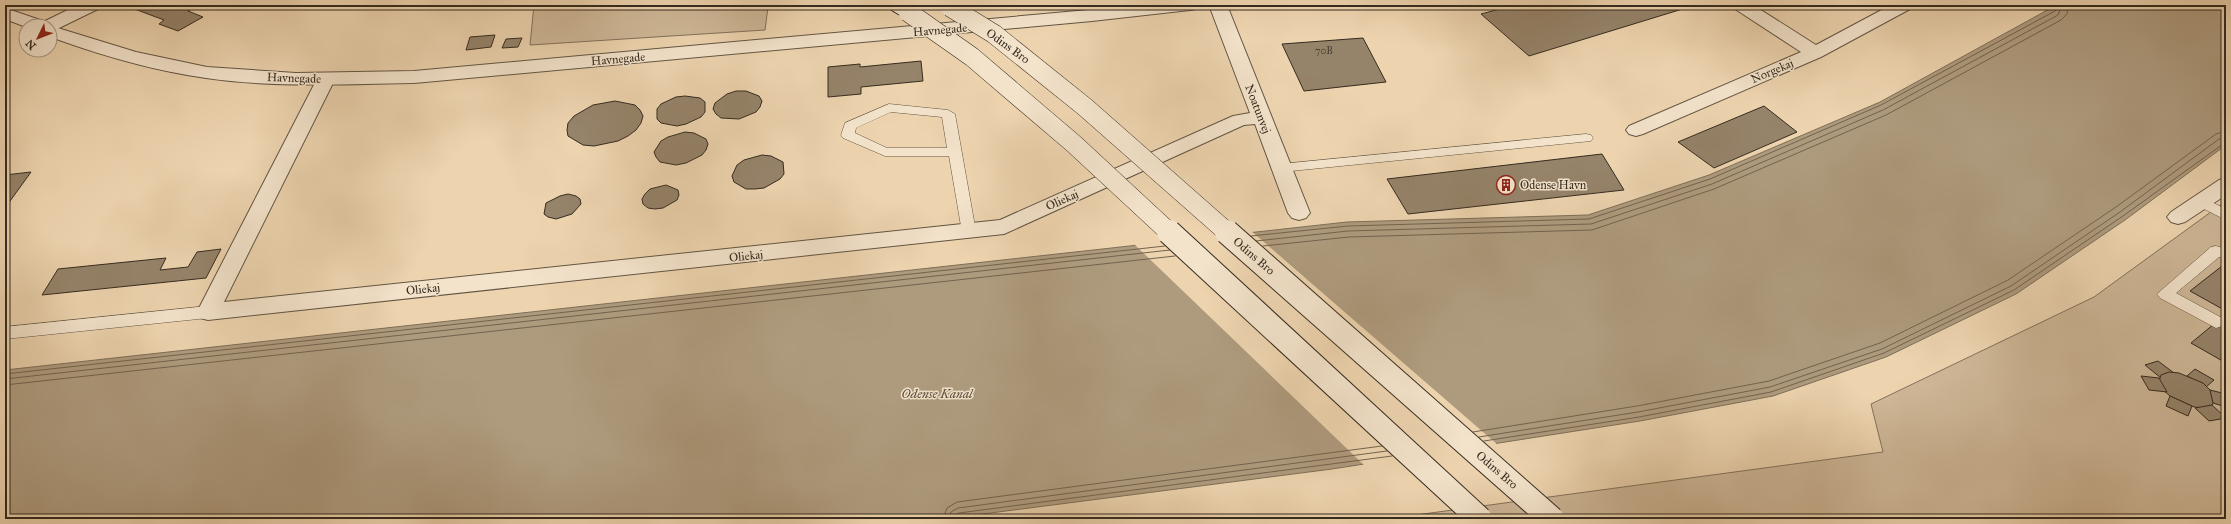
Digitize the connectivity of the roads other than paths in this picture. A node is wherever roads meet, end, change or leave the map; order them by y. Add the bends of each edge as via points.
1 (92, 5) edge
2 (1190, 5) edge
3 (1218, 5) edge
4 (1741, 5) edge
5 (1904, 5) edge
6 (948, 6) edge
7 (902, 9) edge
8 (5, 13) edge
9 (18, 18) edge
10 (58, 22) edge
11 (58, 33) edge
12 (1815, 53) junction
13 (326, 79) junction
14 (1261, 117) junction
15 (1636, 130) dead end
16 (1586, 138) dead end
17 (955, 152) junction
18 (1281, 168) junction
19 (2226, 185) edge
20 (2201, 202) junction
21 (1299, 214) dead end
22 (2226, 215) edge
23 (2178, 217) dead end
24 (969, 232) junction
25 (2226, 254) edge
26 (208, 312) junction
27 (2216, 322) dead end
28 (5, 333) edge
29 (1480, 519) edge
30 (1552, 519) edge

1 - 10 street
2 - 13 street, Havnegade via 414,77
3 - 14 street, Noatunvej
4 - 12 street
5 - 12 street, Norgekaj
6 - 30 street, Odins Bro, bridge via 994,34 1085,107
7 - 29 street, bridge via 972,57 1074,144
8 - 9 street
11 - 13 street, Havnegade via 104,50 179,68 250,77
12 - 15 street, Norgekaj
13 - 26 street
14 - 18 street, Noatunvej
14 - 24 street, Oliekaj via 1240,120 1004,227
16 - 18 lane
17 - 17 lane via 948,114 889,108 850,126 848,135 885,152
17 - 24 lane
18 - 21 street, Noatunvej
19 - 20 street
20 - 22 lane
20 - 23 street
24 - 26 street, Oliekaj
25 - 27 lane via 2216,251 2166,294
26 - 28 lane

